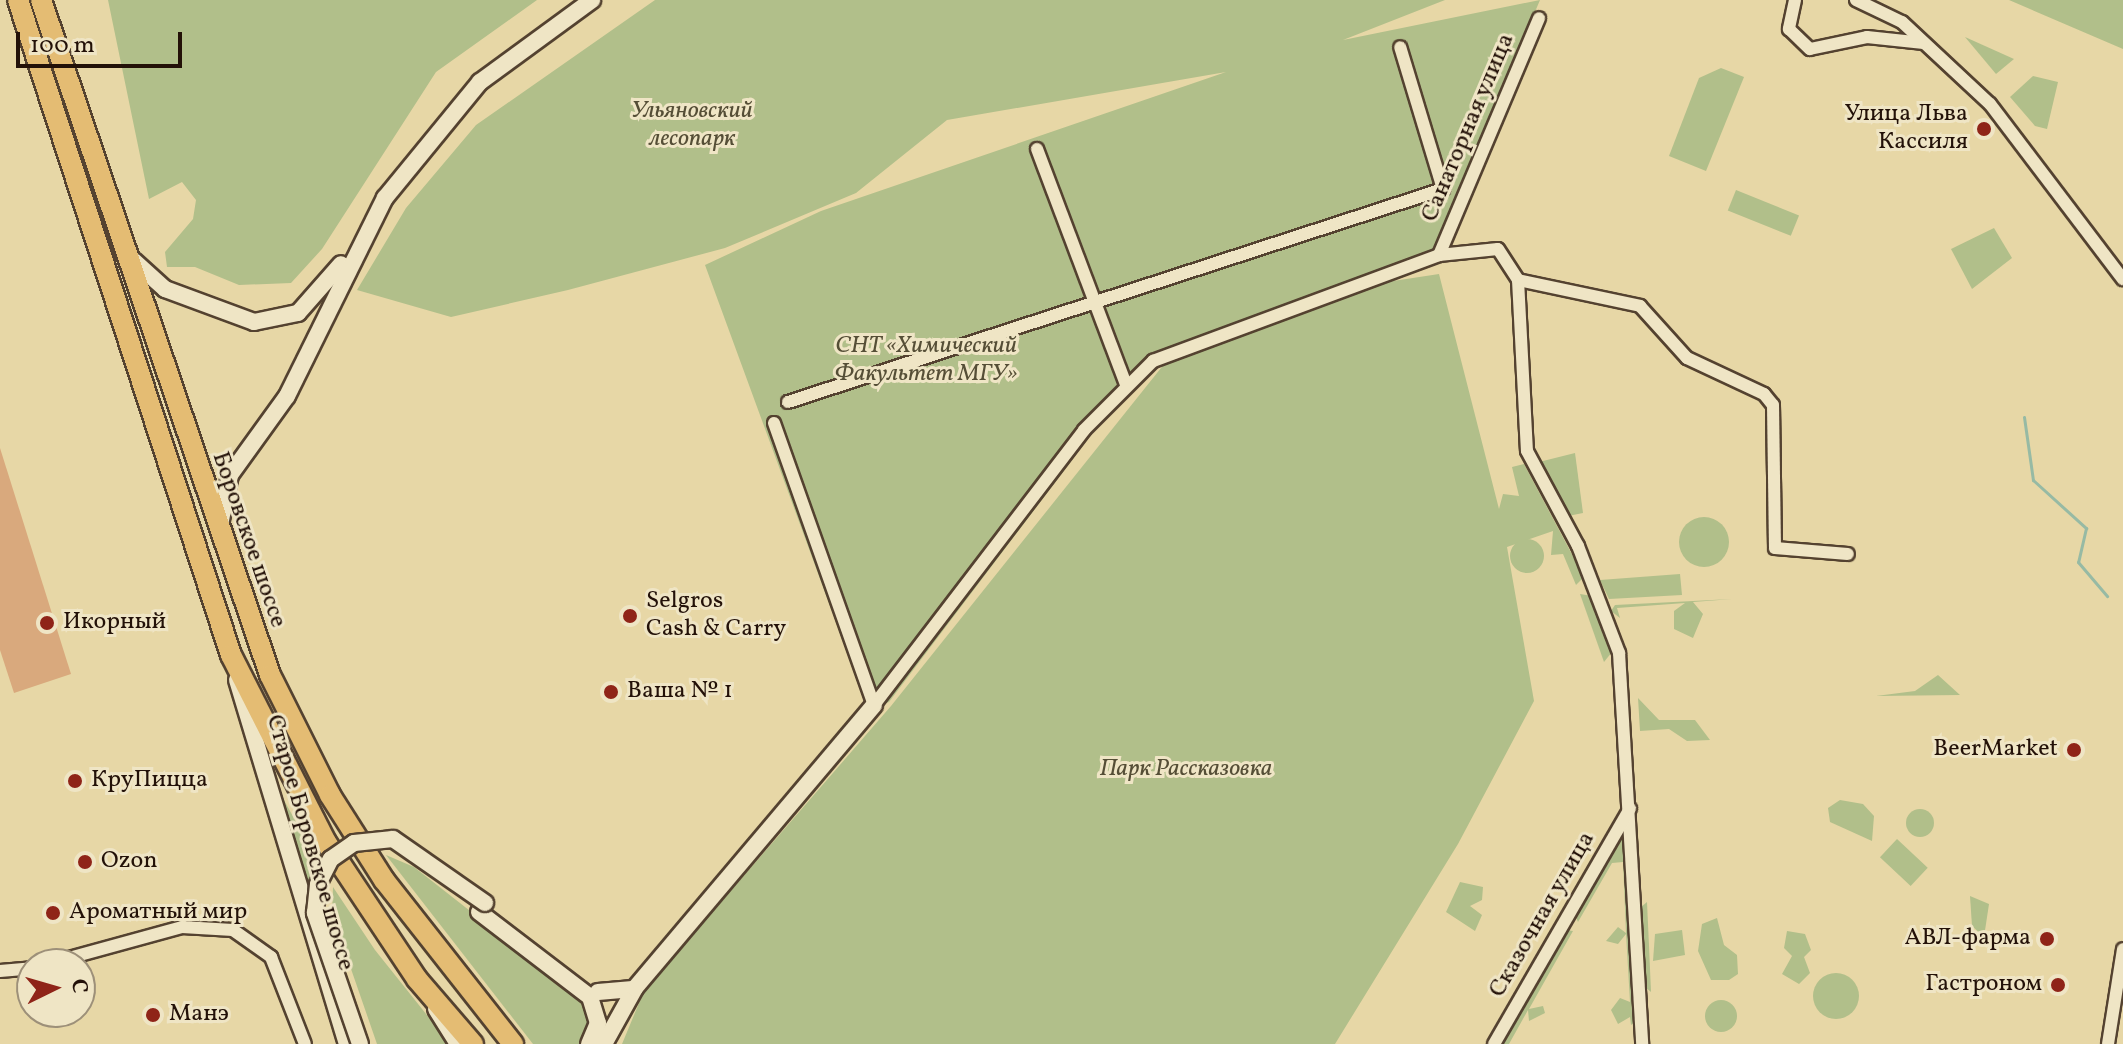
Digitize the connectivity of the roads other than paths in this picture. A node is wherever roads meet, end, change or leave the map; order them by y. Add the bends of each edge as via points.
1 (18, 0) edge
2 (41, 0) edge
3 (592, 0) edge
4 (1795, 0) edge
5 (1856, 0) edge
6 (1539, 18) dead end
7 (1924, 43) junction
8 (1400, 47) dead end
9 (1037, 149) dead end
10 (120, 240) junction
11 (355, 248) junction
12 (1439, 255) junction
13 (2123, 279) edge
14 (1518, 280) junction
15 (1091, 301) junction
16 (1126, 384) junction
17 (788, 402) dead end
18 (774, 423) dead end
19 (1848, 554) dead end
20 (224, 558) junction
21 (231, 655) junction
22 (874, 705) junction
23 (1630, 808) junction
24 (482, 908) junction
25 (2123, 949) edge
26 (96, 951) edge
27 (635, 988) junction
28 (598, 992) junction
29 (430, 996) junction
30 (498, 1026) junction
31 (606, 1037) edge
32 (305, 1044) edge
33 (347, 1044) edge
34 (360, 1044) edge
35 (369, 1044) edge
36 (458, 1044) edge
37 (473, 1044) edge
38 (513, 1044) edge
39 (524, 1044) edge
40 (589, 1044) edge
41 (1494, 1044) edge
42 (1642, 1044) edge
43 (2108, 1044) edge

1 - 21 main road
2 - 10 main road, Боровское шоссе
3 - 11 street via 480,82 431,134
4 - 7 street via 1789,29 1810,49 1867,37
5 - 7 street via 1902,22
6 - 12 street, Санаторная улица
7 - 13 street via 2016,132
8 - 15 street via 1443,189
9 - 15 street
10 - 11 street via 141,273 165,289 254,322 298,313
10 - 20 main road, Боровское шоссе
11 - 20 street via 287,396 230,475 219,501
12 - 14 street via 1498,249
12 - 16 street via 1153,361
14 - 19 street via 1640,306 1687,358 1764,394 1773,405 1775,548
14 - 23 street, Сказочная улица via 1523,429 1616,641
15 - 16 street
15 - 17 street
16 - 22 street
18 - 22 street
20 - 30 main road, Боровское шоссе via 277,691 337,807 421,932
21 - 29 main road via 326,842
21 - 33 street, Старое Боровское шоссе via 285,858
22 - 27 street
23 - 41 street, Сказочная улица
23 - 42 street, Сказочная улица
24 - 28 street
24 - 34 street, bridge via 393,839 354,843 331,859 318,884 315,913
24 - 35 street via 396,850 360,851 335,869 324,908
24 - 40 street via 590,997 598,1023
25 - 43 street
26 - 32 street via 201,924 253,940 279,972
27 - 28 street
27 - 31 street
28 - 31 street
29 - 36 street
29 - 37 main road
30 - 38 main road, Боровское шоссе
30 - 39 street

